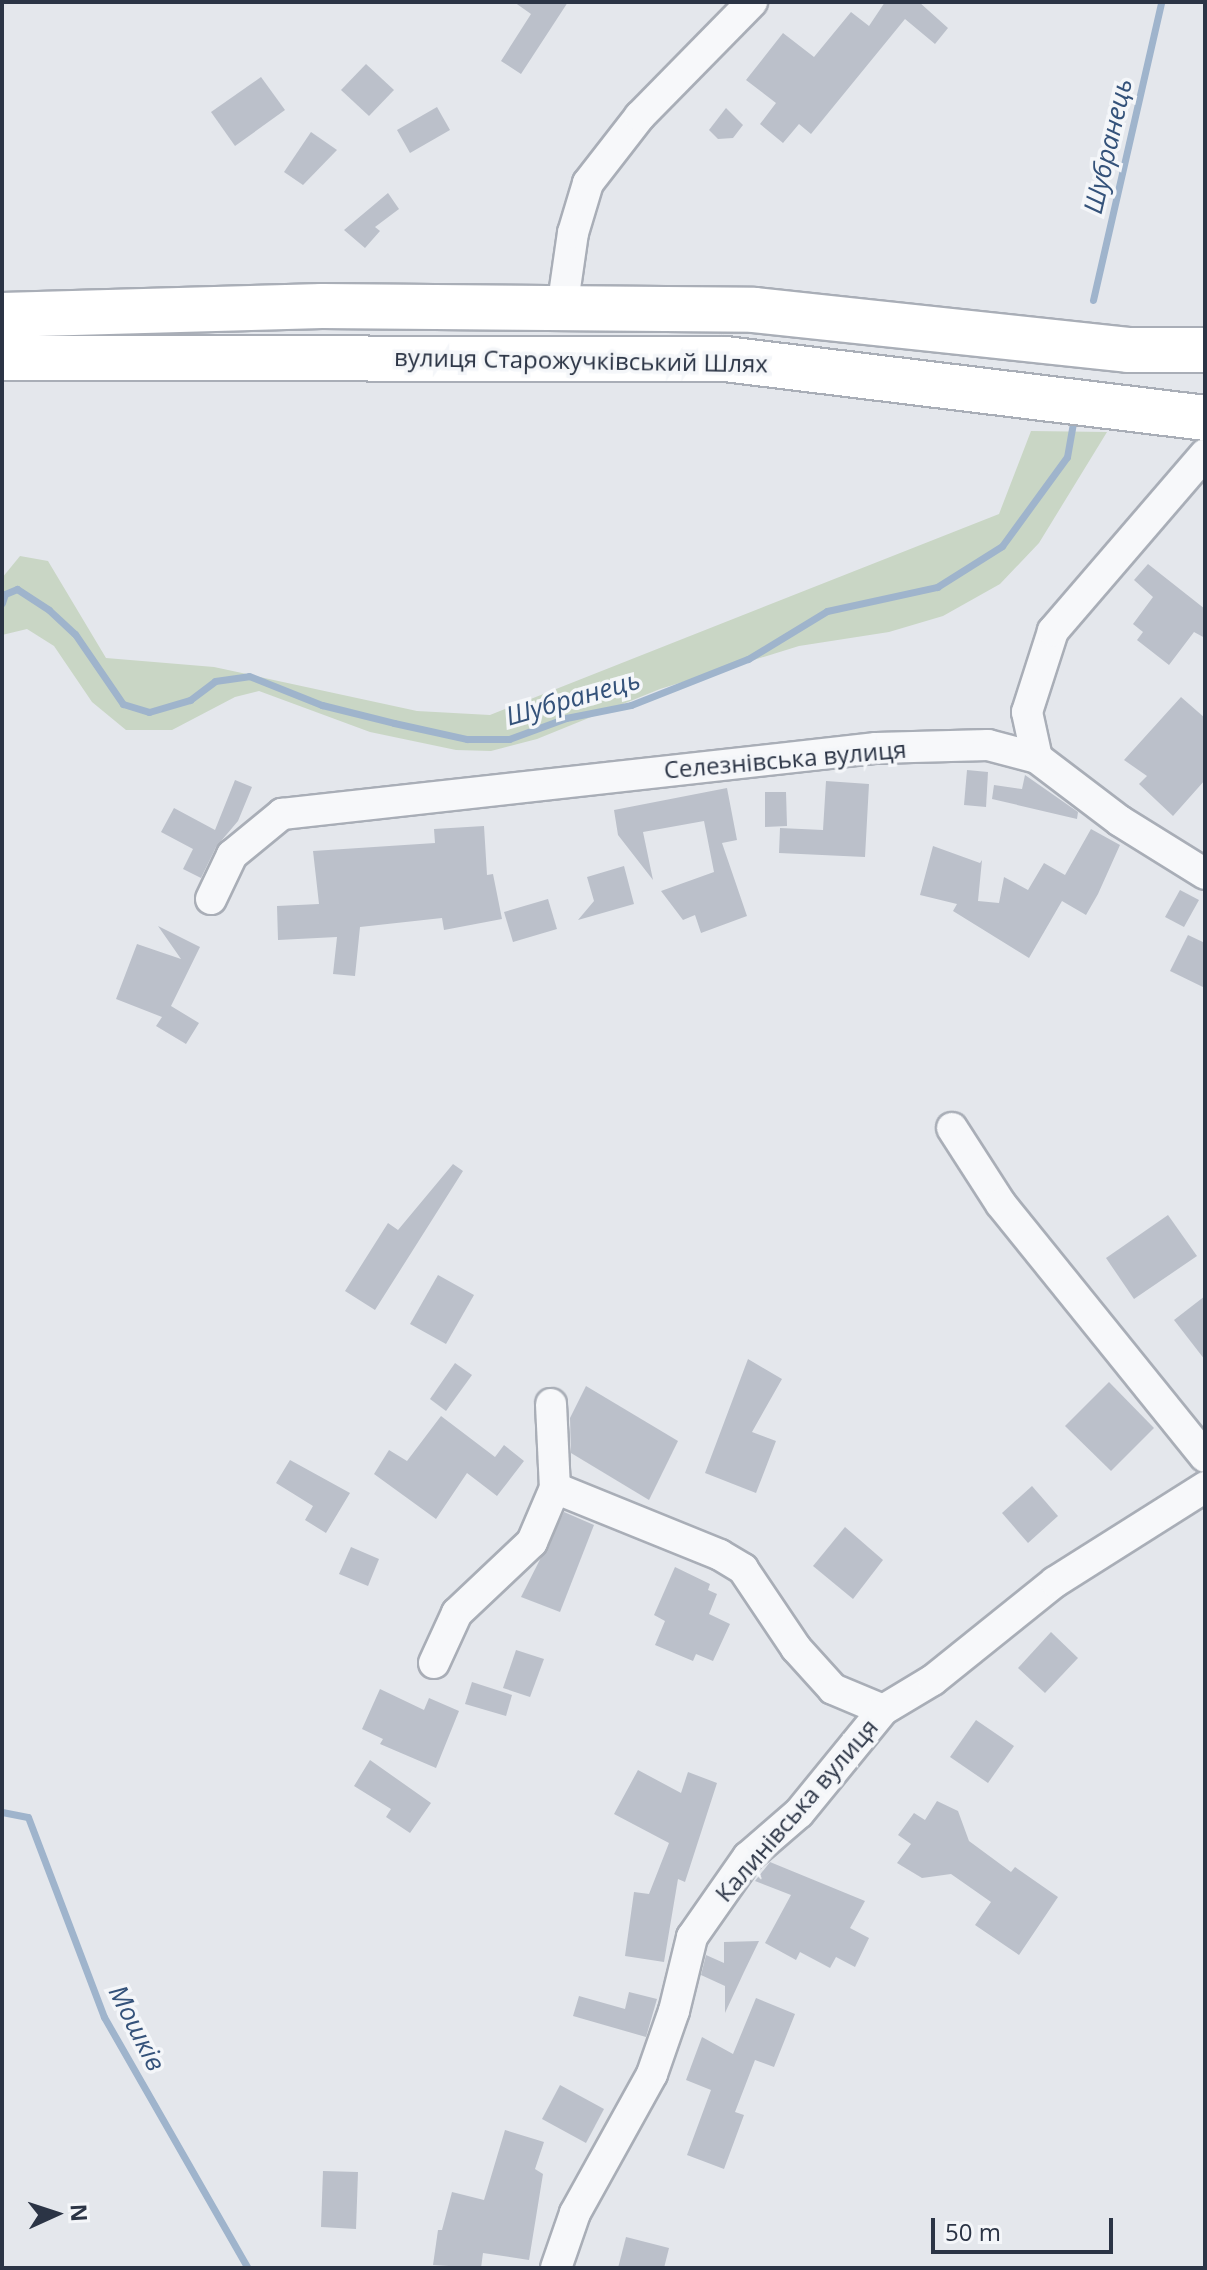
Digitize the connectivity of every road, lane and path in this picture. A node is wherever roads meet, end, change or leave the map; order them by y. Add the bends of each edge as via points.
1 (752, 2) edge
2 (562, 309) junction
3 (754, 310) junction
4 (2, 315) edge
5 (1205, 350) edge
6 (2, 358) edge
7 (752, 360) junction
8 (1205, 418) edge
9 (1205, 454) edge
10 (1037, 758) junction
11 (1205, 874) edge
12 (211, 899) dead end
13 (952, 1128) dead end
14 (551, 1404) dead end
15 (1205, 1457) edge
16 (1205, 1487) edge
17 (555, 1488) junction
18 (434, 1663) dead end
19 (883, 1710) junction
20 (556, 2268) edge

1 - 2 street via 640,116 588,183 573,233
2 - 3 main road, вулиця Старожучківський Шлях
2 - 4 main road, вулиця Старожучківський Шлях via 322,306
3 - 5 main road, вулиця Старожучківський Шлях via 1128,350
3 - 7 main road
6 - 7 main road, вулиця Старожучківський Шлях
7 - 8 main road, вулиця Старожучківський Шлях
9 - 10 street via 1053,631 1027,712
10 - 11 street via 1120,821
10 - 12 street, Селезнівська вулиця via 988,745 876,748 282,814 232,855
13 - 15 street via 1011,1216
14 - 17 street
16 - 19 street, Калинівська вулиця via 1055,1582 933,1680
17 - 18 street via 532,1542 457,1613
17 - 19 street via 743,1569 796,1648 833,1689
19 - 20 street, Калинівська вулиця via 799,1813 748,1857 692,1937 652,2074 575,2213

